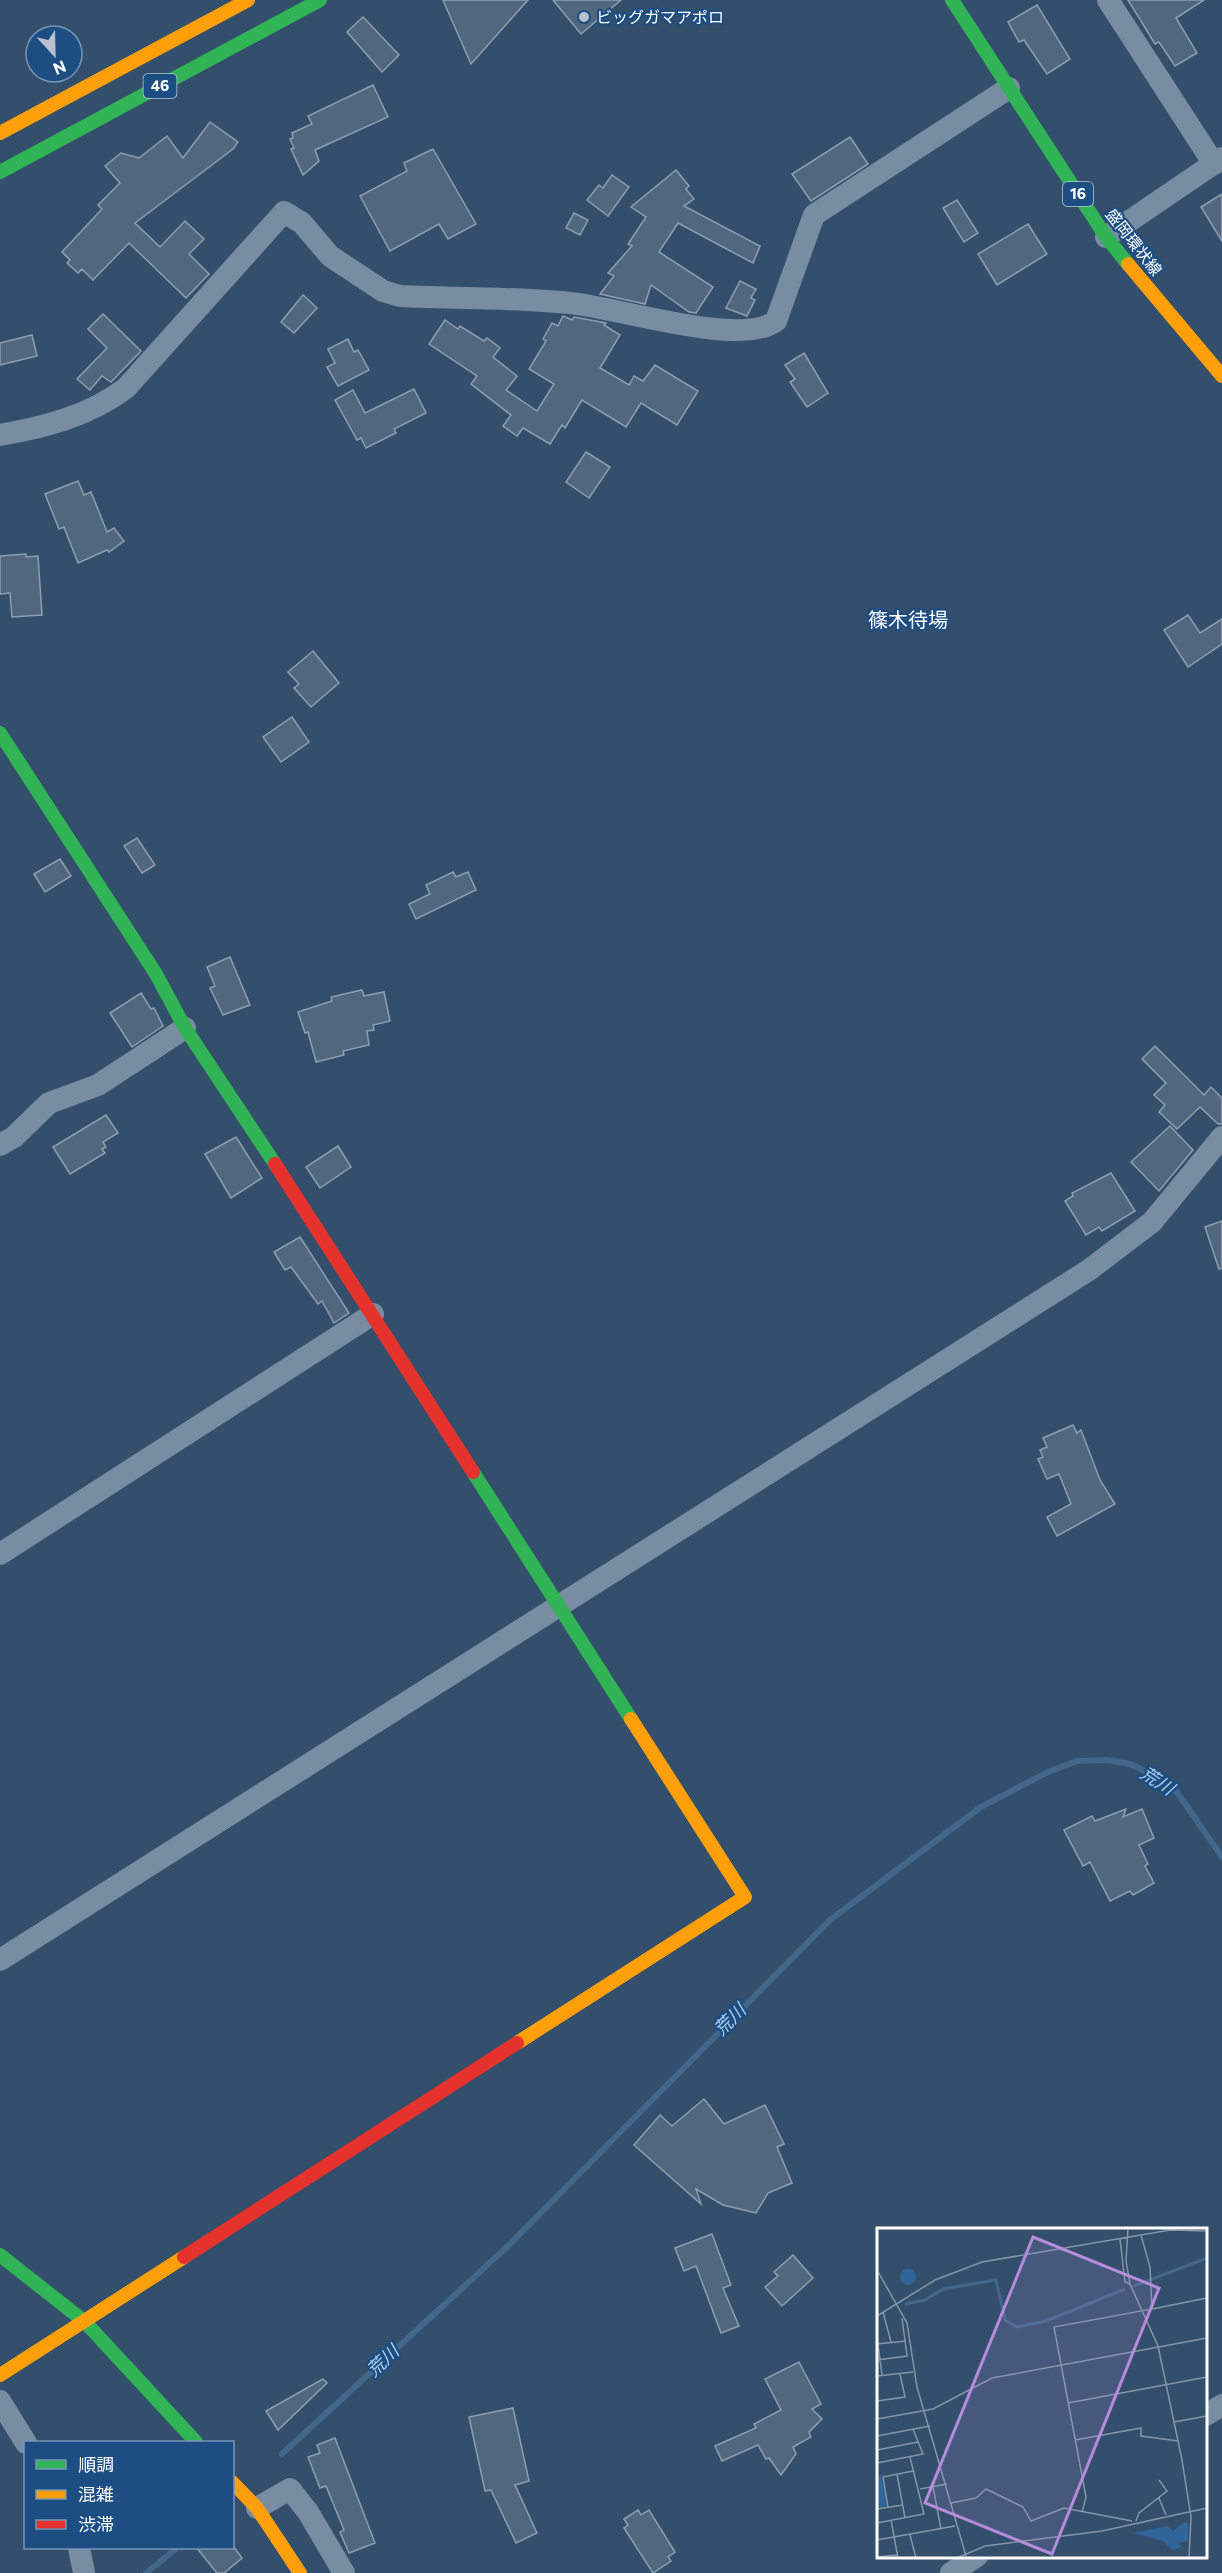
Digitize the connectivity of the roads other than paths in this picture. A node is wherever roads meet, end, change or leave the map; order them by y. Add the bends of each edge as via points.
1 (248, 0) edge
2 (320, 0) edge
3 (952, 0) edge
4 (1108, 0) edge
5 (1009, 88) junction
6 (0, 133) edge
7 (1218, 161) edge
8 (0, 172) edge
9 (1106, 237) junction
10 (1222, 376) edge
11 (0, 435) edge
12 (0, 733) edge
13 (185, 1028) junction
14 (1222, 1137) edge
15 (0, 1145) edge
16 (373, 1314) junction
17 (0, 1554) edge
18 (558, 1605) junction
19 (0, 1960) edge
20 (0, 2255) edge
21 (86, 2322) junction
22 (0, 2375) edge
23 (0, 2401) edge
24 (1222, 2405) edge
25 (1207, 2414) edge
26 (25, 2441) edge
27 (195, 2441) edge
28 (234, 2484) edge
29 (257, 2508) junction
30 (79, 2549) edge
31 (974, 2558) edge
32 (84, 2573) edge
33 (300, 2573) edge
34 (344, 2573) edge
35 (951, 2573) edge

1 - 6 main road, 46
2 - 8 main road, 46
3 - 5 main road, 盛岡環状線 / 16
4 - 7 street
5 - 9 main road, 盛岡環状線 / 16
5 - 11 street via 814,215 776,321 767,327 752,331 696,326 571,303 400,296 382,291 330,256 302,223 284,212 126,388 108,401 49,426
7 - 9 street
9 - 10 main road, 盛岡環状線 / 16
12 - 13 main road via 156,974
13 - 15 street via 98,1085 49,1103 14,1137
13 - 16 main road
14 - 18 street via 1152,1222 1089,1270
16 - 17 street
16 - 18 main road
18 - 19 street
18 - 21 main road via 745,1898
20 - 21 main road
21 - 22 main road
21 - 27 main road
23 - 26 street
24 - 25 street
28 - 29 main road
29 - 33 main road
29 - 34 street via 290,2489
30 - 32 street
31 - 35 street

